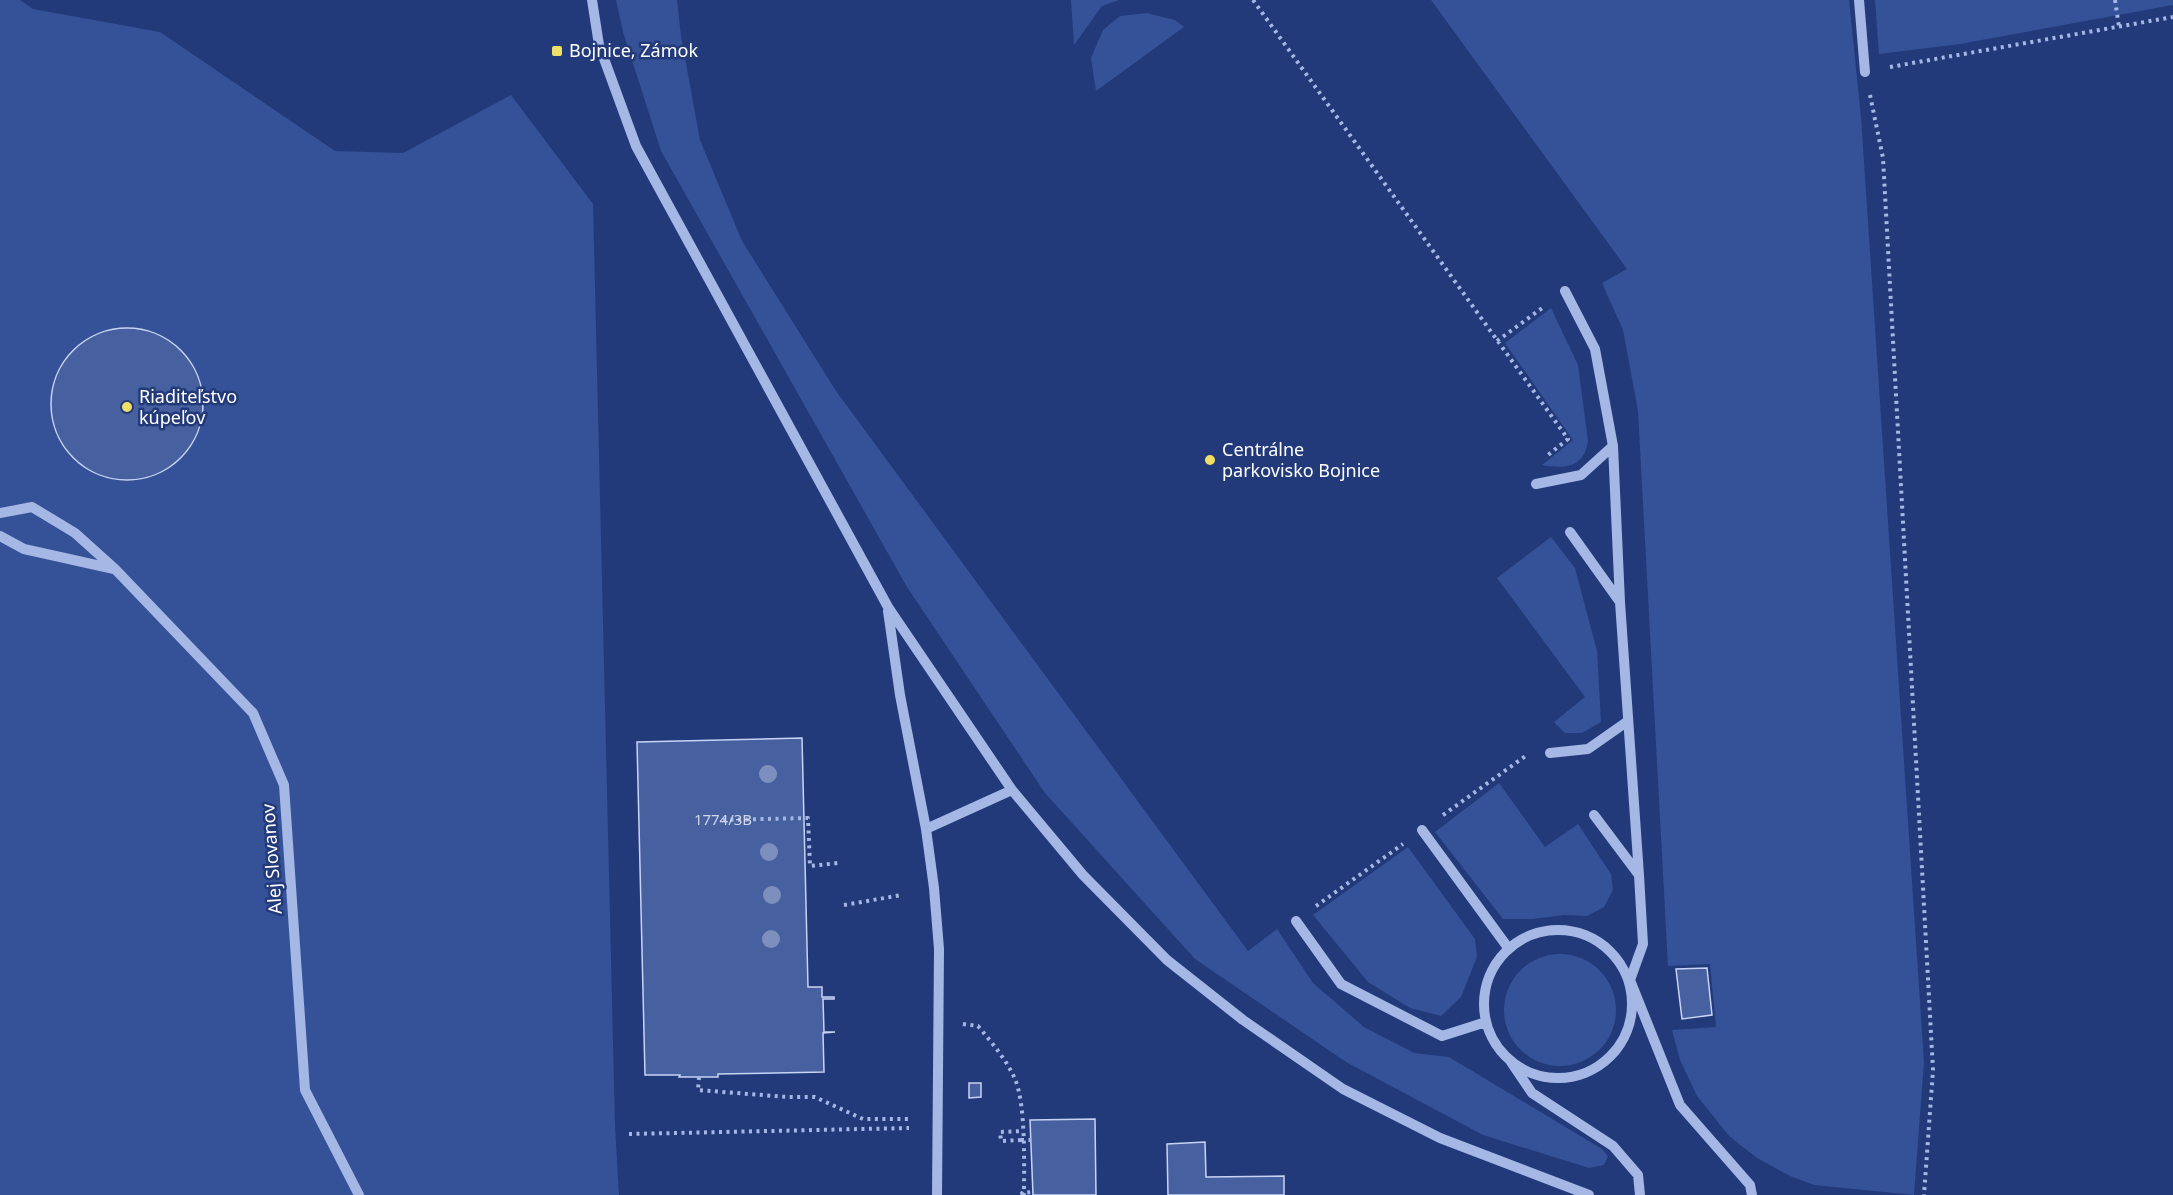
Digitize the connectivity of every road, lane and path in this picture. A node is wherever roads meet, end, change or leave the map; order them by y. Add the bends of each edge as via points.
1 (591, 0) edge
2 (1253, 0) edge
3 (1859, 0) edge
4 (2115, 0) edge
5 (2173, 17) edge
6 (2119, 27) junction
7 (1865, 72) junction
8 (1566, 291) joint
9 (1497, 341) junction
10 (1613, 446) junction
11 (1543, 458) dead end
12 (1536, 484) dead end
13 (0, 513) edge
14 (1570, 532) dead end
15 (0, 536) edge
16 (115, 569) junction
17 (1620, 602) junction
18 (888, 607) junction
19 (1628, 721) junction
20 (1534, 749) dead end
21 (1550, 753) dead end
22 (1012, 790) junction
23 (1466, 799) dead end
24 (1594, 815) dead end
25 (723, 820) dead end
26 (926, 829) junction
27 (1422, 830) dead end
28 (838, 863) dead end
29 (1372, 866) dead end
30 (1639, 875) junction
31 (902, 895) dead end
32 (844, 904) dead end
33 (1296, 921) joint
34 (1509, 949) junction
35 (1629, 980) junction
36 (938, 1022) junction
37 (1486, 1022) junction
38 (1511, 1062) junction
39 (699, 1077) dead end
40 (909, 1119) dead end
41 (909, 1128) dead end
42 (1023, 1132) junction
43 (1031, 1133) dead end
44 (629, 1134) dead end
45 (1031, 1140) dead end
46 (1032, 1185) dead end
47 (1024, 1186) junction
48 (1033, 1192) dead end
49 (1584, 1194) edge
50 (359, 1195) edge
51 (937, 1195) edge
52 (1023, 1195) edge
53 (1640, 1195) edge
54 (1752, 1195) edge
55 (1924, 1195) edge

1 - 18 street via 599,45 636,146
2 - 9 path
3 - 7 street
4 - 6 path
5 - 6 path
6 - 7 path
7 - 55 path via 1883,158 1933,1070
8 - 9 path
8 - 10 street via 1595,349
9 - 11 path via 1568,440
10 - 12 street via 1581,475
10 - 17 street
13 - 16 street, Alej Slovanov via 32,507 75,534
14 - 17 street
15 - 16 street via 24,549
16 - 50 street, Alej Slovanov via 253,713 284,785 305,1090
17 - 19 street
18 - 22 street
18 - 26 street via 900,695
19 - 21 street via 1588,748
19 - 30 street
20 - 23 path
22 - 26 street
22 - 49 street via 1083,875 1167,960 1243,1020 1343,1089 1440,1138
24 - 30 street
25 - 28 path via 808,818 810,866
26 - 36 street via 939,949
27 - 34 street
29 - 33 path
30 - 35 street via 1643,944
31 - 32 path
33 - 37 street via 1341,984 1442,1036
34 - 35 street via 1534,934 1563,930 1591,937 1615,955
34 - 37 street via 1492,970 1484,996
35 - 38 street via 1632,1018 1616,1053 1584,1075 1546,1078
35 - 54 street via 1680,1105 1750,1185
36 - 42 path via 978,1026 1000,1052 1016,1082
36 - 51 street
37 - 38 street via 1496,1045
38 - 53 street via 1532,1093 1613,1146 1638,1175
39 - 40 path via 698,1090 815,1096 863,1119
41 - 44 path
42 - 43 path
42 - 45 path, bridge via 1000,1132 1001,1141
42 - 47 path
46 - 47 path
47 - 52 path
48 - 52 path, bridge

